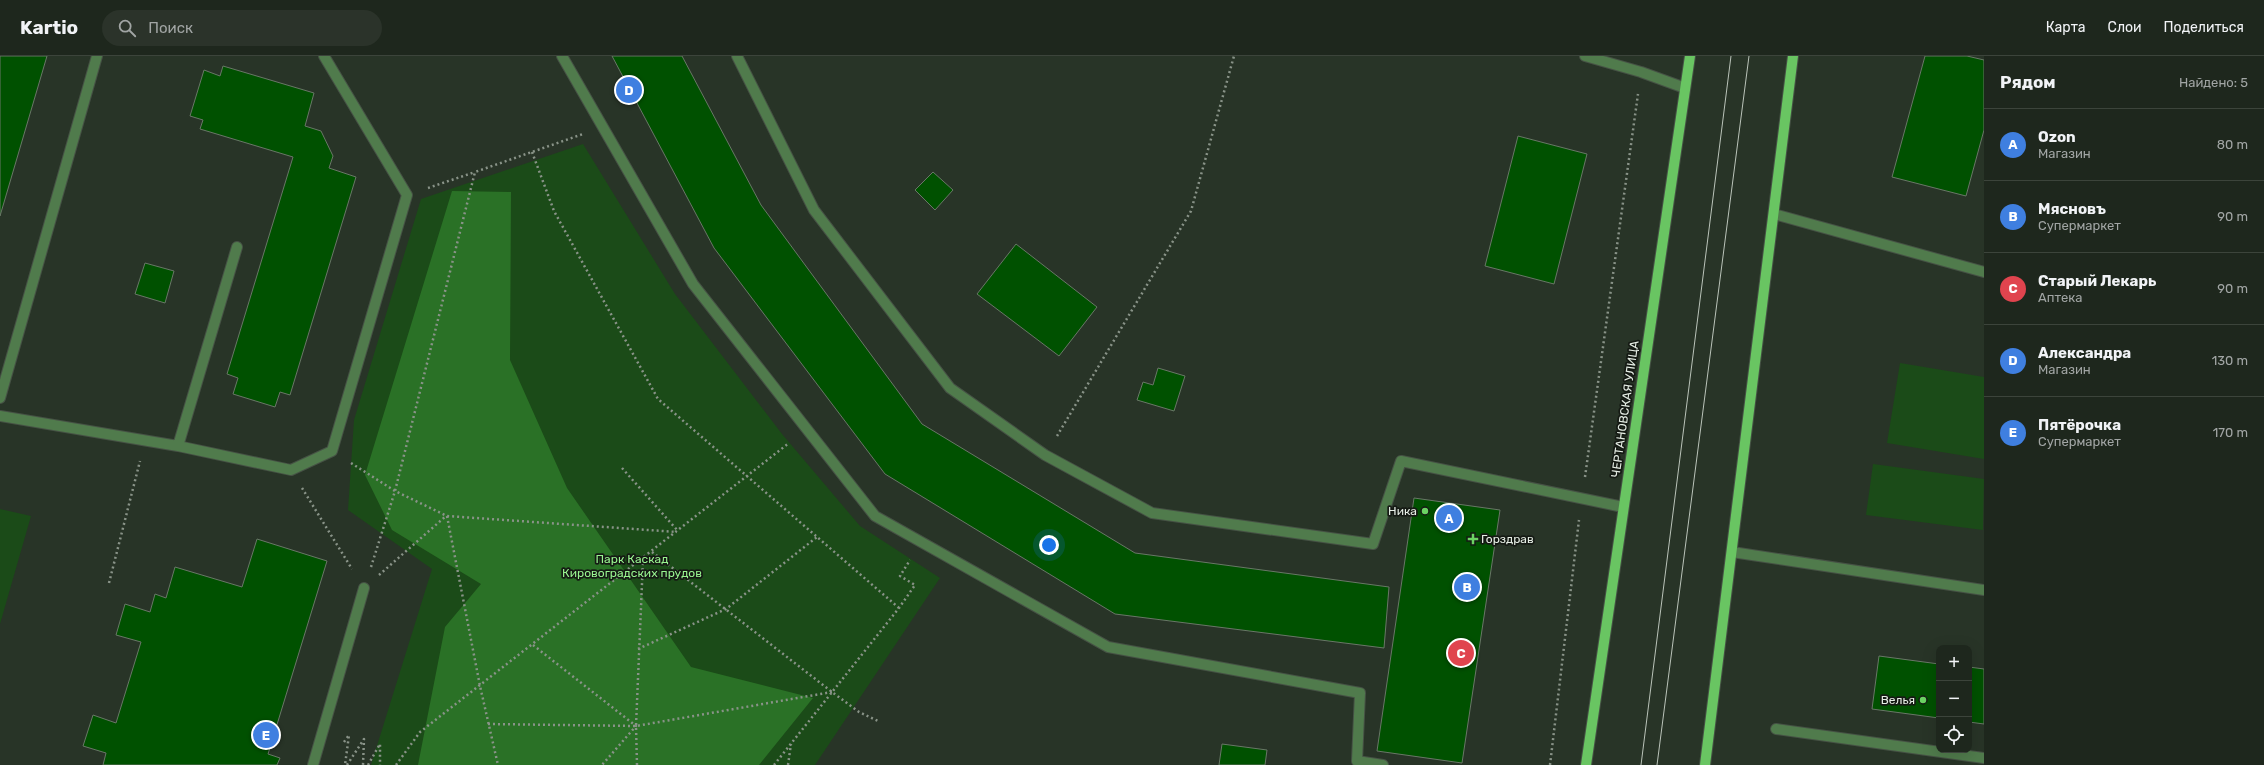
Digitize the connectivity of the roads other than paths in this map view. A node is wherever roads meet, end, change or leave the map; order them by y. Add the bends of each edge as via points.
1 (97, 56) edge
2 (324, 56) edge
3 (562, 56) edge
4 (737, 56) edge
5 (1585, 56) edge
6 (1690, 56) edge
7 (1793, 56) edge
8 (1685, 88) junction
9 (1774, 214) junction
10 (237, 246) dead end
11 (1984, 272) edge
12 (0, 398) edge
13 (0, 416) edge
14 (178, 446) junction
15 (1623, 507) junction
16 (1732, 552) junction
17 (364, 588) road end
18 (1984, 590) edge
19 (1776, 729) dead end
20 (1984, 758) edge
21 (313, 765) edge
22 (1383, 765) edge
23 (1586, 765) edge
24 (1705, 765) edge

1 - 12 street
2 - 14 street via 406,195 332,452 291,470
3 - 22 street via 693,284 875,516 1108,647 1360,693 1357,761
4 - 15 street via 814,210 950,388 1045,455 1152,513 1373,544 1401,461
5 - 8 street
6 - 8 main road, ЧЕРТАНОВСКАЯ УЛИЦА
7 - 9 main road
8 - 15 main road, ЧЕРТАНОВСКАЯ УЛИЦА
9 - 11 street
9 - 16 main road
10 - 14 street
13 - 14 street
15 - 23 main road, ЧЕРТАНОВСКАЯ УЛИЦА
16 - 18 street
16 - 24 main road
17 - 21 street
19 - 20 street

